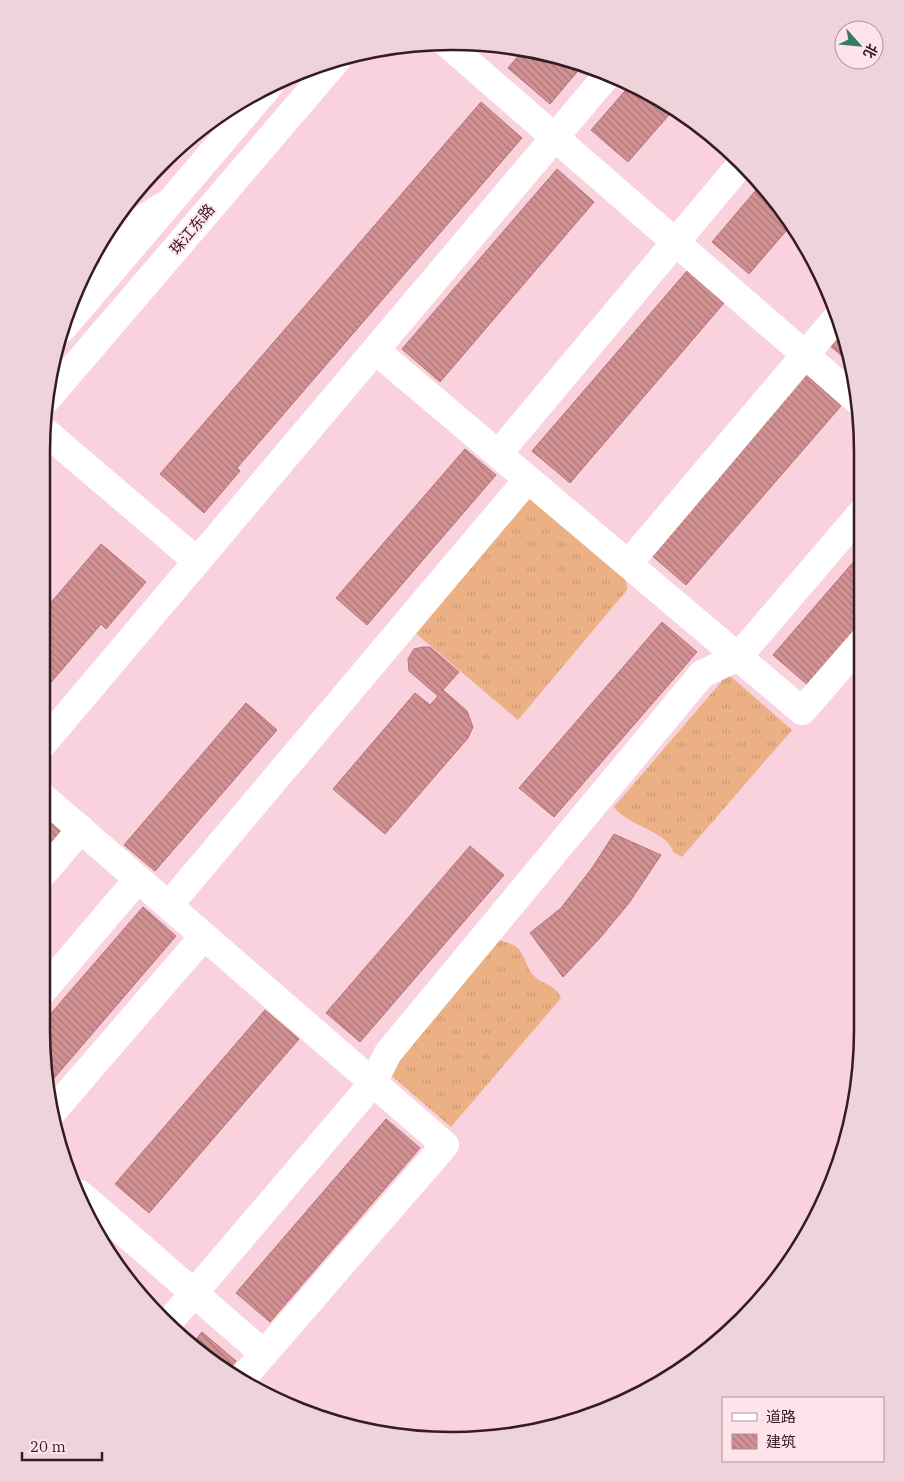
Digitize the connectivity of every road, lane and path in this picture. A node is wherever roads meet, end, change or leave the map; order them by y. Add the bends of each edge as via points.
1 (454, 50) edge
2 (329, 69) edge
3 (603, 80) edge
4 (256, 101) edge
5 (555, 138) junction
6 (737, 169) edge
7 (172, 199) junction
8 (112, 238) edge
9 (676, 242) junction
10 (75, 314) edge
11 (833, 322) edge
12 (375, 350) junction
13 (805, 355) junction
14 (55, 390) edge
15 (850, 394) edge
16 (51, 436) edge
17 (498, 454) junction
18 (528, 479) junction
19 (854, 521) edge
20 (197, 561) junction
21 (628, 564) junction
22 (854, 651) edge
23 (738, 657) junction
24 (50, 736) edge
25 (50, 803) edge
26 (80, 829) junction
27 (50, 866) edge
28 (138, 879) junction
29 (168, 905) junction
30 (204, 936) junction
31 (50, 982) edge
32 (373, 1083) junction
33 (58, 1106) edge
34 (88, 1201) edge
35 (194, 1293) junction
36 (172, 1318) edge
37 (264, 1354) junction
38 (246, 1375) edge

1 - 5 main road
2 - 14 main road, 珠江东路
3 - 5 main road
4 - 7 main road
5 - 9 main road
5 - 12 main road
6 - 9 main road
7 - 8 main road
7 - 10 main road
9 - 13 main road
9 - 17 main road
11 - 13 main road
12 - 17 main road
12 - 20 main road
13 - 15 main road
13 - 21 main road
16 - 20 main road
17 - 18 main road
18 - 21 main road
18 - 29 main road
19 - 23 main road
20 - 24 main road
21 - 23 main road
22 - 23 main road via 802,711
23 - 32 main road via 702,674 388,1053
25 - 26 main road
26 - 27 main road
26 - 28 main road
28 - 29 main road
28 - 31 main road
29 - 30 main road
30 - 32 main road
30 - 33 main road
32 - 35 main road
32 - 37 main road via 445,1145
34 - 35 main road
35 - 36 main road
35 - 37 main road
37 - 38 main road

